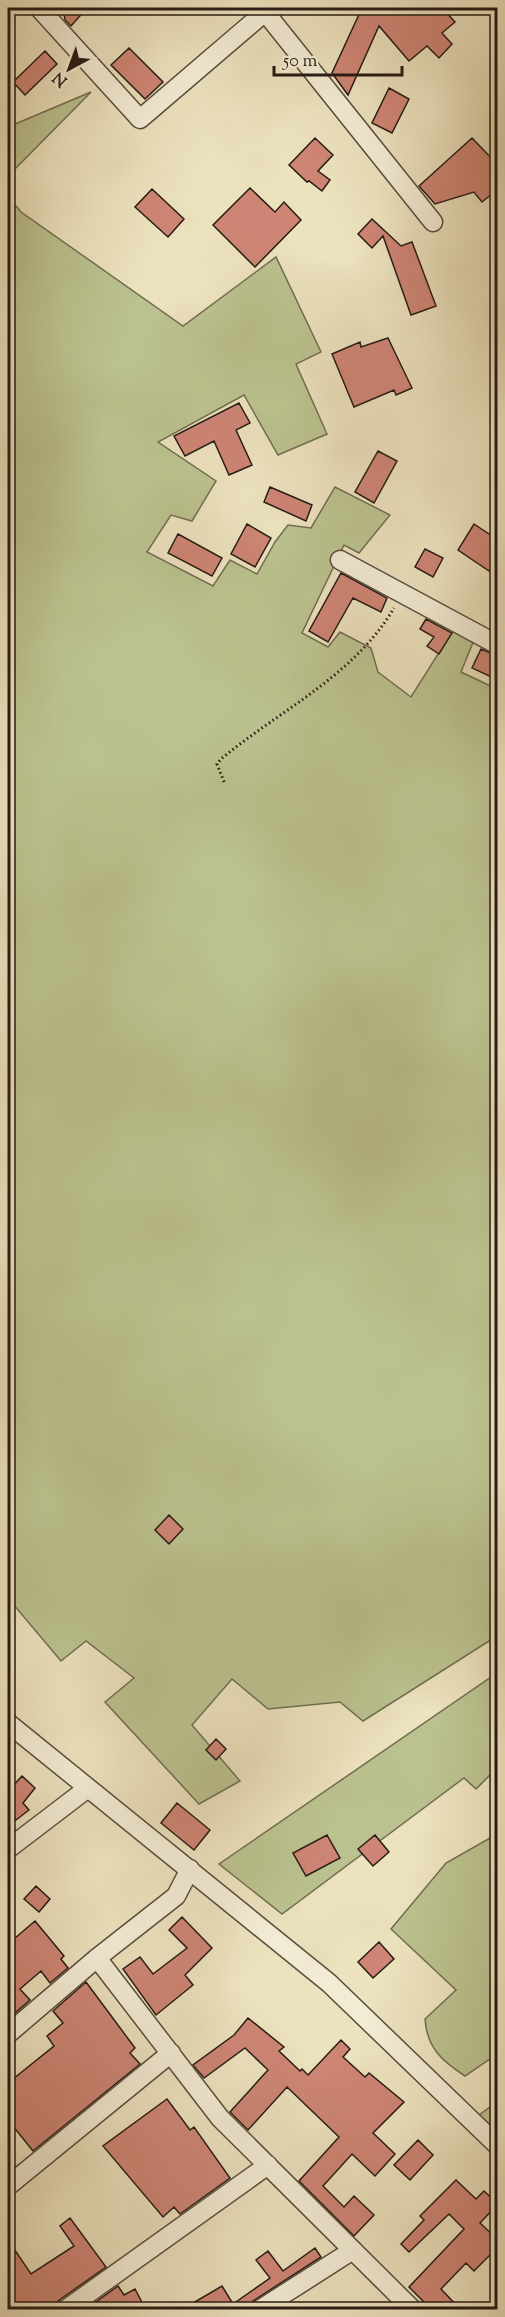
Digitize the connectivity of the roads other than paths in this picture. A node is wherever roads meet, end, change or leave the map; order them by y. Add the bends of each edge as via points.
1 (39, 8) edge
2 (433, 222) dead end
3 (340, 560) dead end
4 (498, 645) edge
5 (8, 1723) edge
6 (88, 1788) junction
7 (8, 1849) edge
8 (190, 1869) junction
9 (97, 1958) junction
10 (8, 2034) edge
11 (171, 2053) junction
12 (498, 2146) edge
13 (268, 2165) junction
14 (8, 2186) edge
15 (353, 2250) junction
16 (65, 2310) edge
17 (259, 2310) edge
18 (413, 2310) edge

1 - 2 street via 140,119 265,12
3 - 4 street
5 - 6 street
6 - 7 street
6 - 8 street
8 - 9 street via 176,1896
8 - 12 street via 329,1983
9 - 10 street
9 - 11 street
11 - 13 street via 220,2118
11 - 14 street
13 - 15 street
13 - 16 street
15 - 17 street
15 - 18 street

